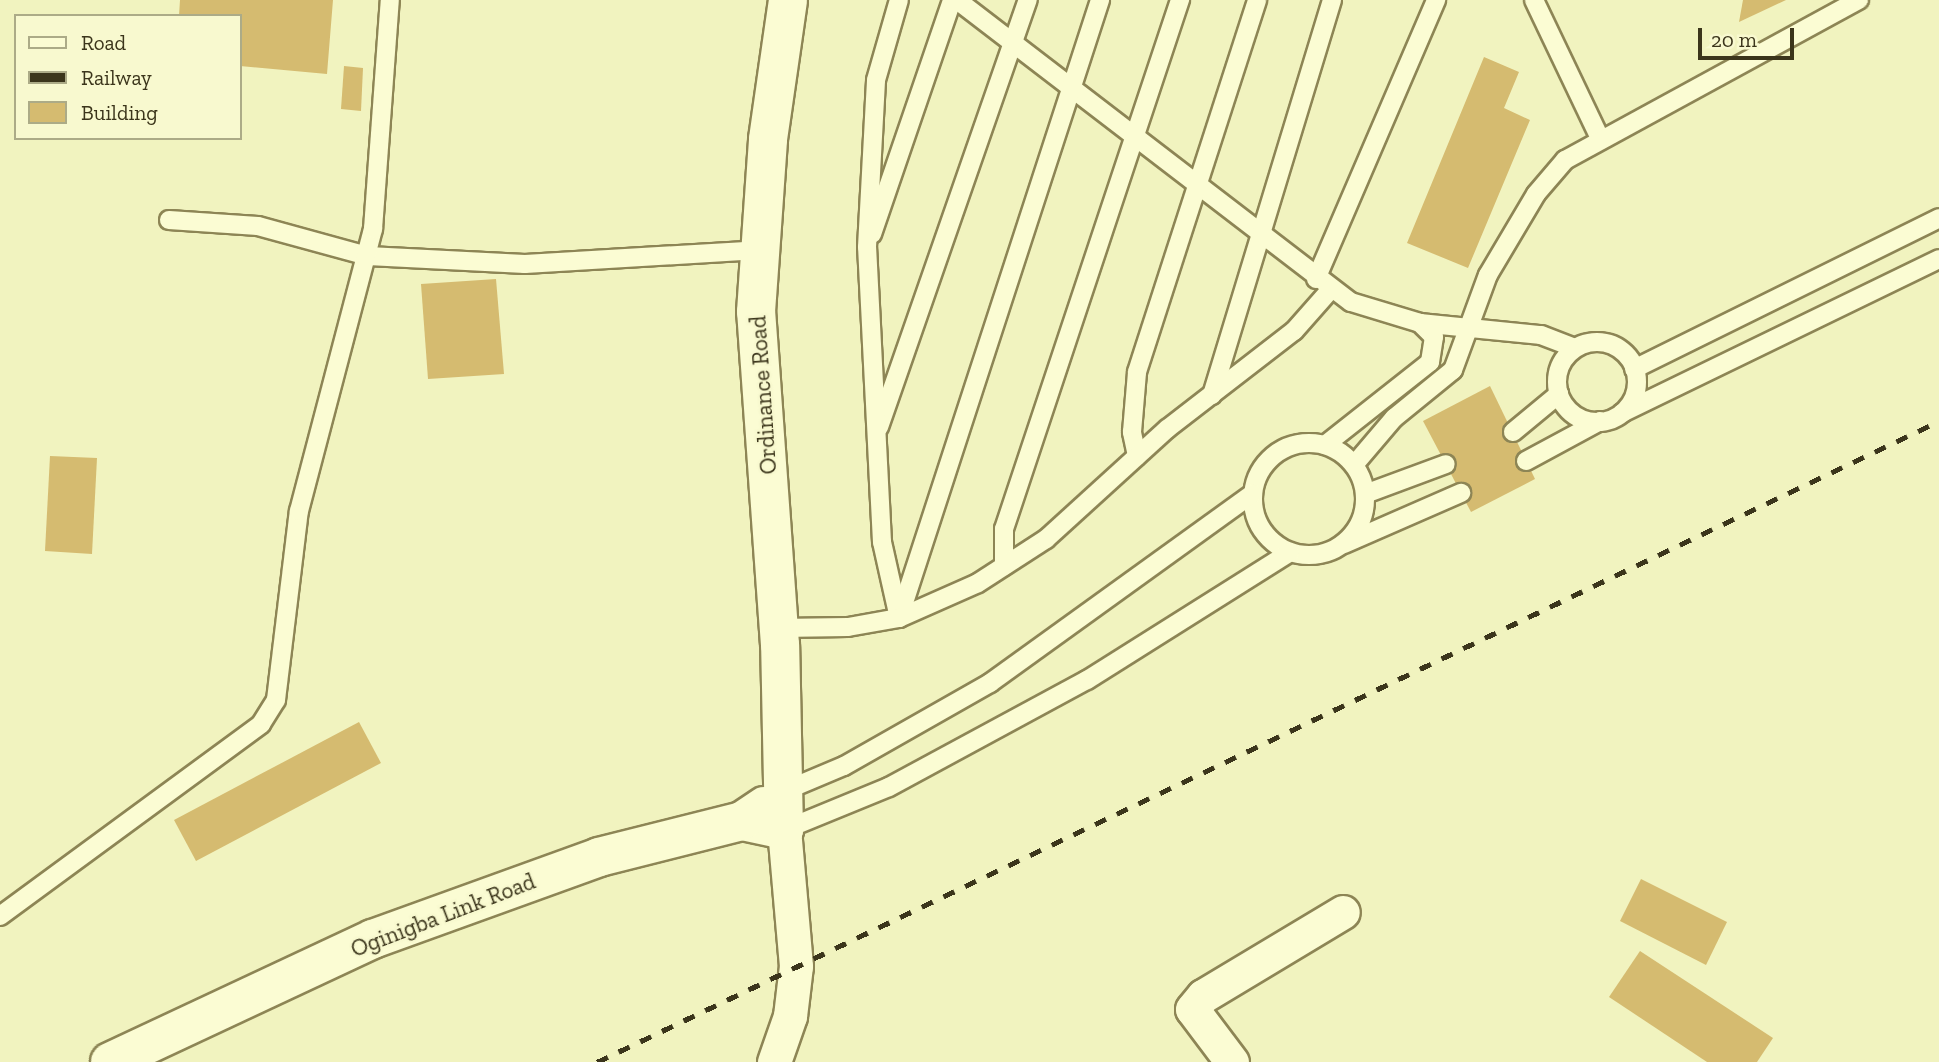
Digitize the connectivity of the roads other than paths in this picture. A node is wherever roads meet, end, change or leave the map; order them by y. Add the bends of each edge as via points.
1 (390, 0) edge
2 (788, 0) edge
3 (899, 0) edge
4 (951, 0) edge
5 (957, 0) edge
6 (1028, 0) edge
7 (1100, 0) edge
8 (1180, 0) edge
9 (1256, 0) edge
10 (1332, 0) edge
11 (1436, 0) edge
12 (1534, 0) edge
13 (1859, 0) edge
14 (1013, 45) junction
15 (1071, 90) junction
16 (1599, 136) junction
17 (1135, 139) junction
18 (1196, 186) junction
19 (1939, 218) edge
20 (169, 220) dead end
21 (1257, 234) junction
22 (867, 247) junction
23 (759, 250) junction
24 (368, 256) junction
25 (1939, 259) edge
26 (1324, 284) junction
27 (1420, 323) junction
28 (1470, 330) junction
29 (1575, 348) junction
30 (1634, 369) junction
31 (1559, 394) junction
32 (1212, 395) junction
33 (1622, 413) junction
34 (1600, 421) junction
35 (1513, 432) dead end
36 (876, 437) junction
37 (1325, 445) junction
38 (1137, 456) junction
39 (1526, 461) dead end
40 (1446, 464) dead end
41 (1354, 465) junction
42 (1252, 493) junction
43 (1461, 493) dead end
44 (1365, 494) junction
45 (1341, 545) junction
46 (1290, 552) junction
47 (1004, 566) junction
48 (899, 618) junction
49 (779, 628) junction
50 (782, 792) junction
51 (743, 821) junction
52 (784, 831) junction
53 (1343, 912) dead end
54 (0, 916) edge
55 (110, 1062) edge
56 (774, 1062) edge
57 (1232, 1062) edge

1 - 24 lane
2 - 23 street, Ordinance Road
3 - 22 lane via 876,80
4 - 22 lane
5 - 14 lane
6 - 14 lane
7 - 15 lane
8 - 17 lane
9 - 18 lane
10 - 21 lane
11 - 26 lane
12 - 16 lane
13 - 16 lane
14 - 15 lane
14 - 36 lane
15 - 17 lane
15 - 48 lane
16 - 28 lane via 1564,160 1536,194 1488,275
17 - 18 lane
17 - 47 lane via 1004,529
18 - 21 lane
18 - 38 lane via 1137,372 1132,432
19 - 30 lane
20 - 24 lane via 258,226
21 - 26 lane
21 - 32 lane
22 - 36 lane
23 - 24 lane via 525,264
23 - 49 street, Ordinance Road via 756,312
24 - 54 lane via 299,510 276,700 261,724
25 - 33 lane
26 - 27 lane via 1369,310
26 - 32 lane via 1294,331
27 - 28 lane
27 - 37 lane via 1434,337 1430,362
28 - 29 lane via 1541,335
28 - 41 lane via 1453,370 1394,418
29 - 30 lane via 1614,345
29 - 31 lane via 1559,368
30 - 33 lane via 1636,390
31 - 34 lane via 1575,415
31 - 35 lane
32 - 38 lane
33 - 34 lane
34 - 39 lane
36 - 48 lane via 882,542
37 - 41 lane
37 - 42 lane via 1292,445 1277,452
38 - 47 lane via 1046,539
40 - 44 lane
41 - 44 lane
42 - 46 lane via 1262,529
42 - 50 lane via 990,683 844,766
43 - 45 lane
44 - 45 lane via 1363,517
45 - 46 lane via 1307,555
46 - 52 lane via 1087,680 889,787
47 - 48 lane
48 - 49 lane via 848,627
49 - 50 street, Ordinance Road
50 - 51 street, Oginigba Link Road
50 - 52 street, Ordinance Road
51 - 52 street
51 - 55 street, Oginigba Link Road via 599,857 373,939
52 - 56 street via 796,965 790,1016
53 - 57 street via 1202,996 1192,1009

